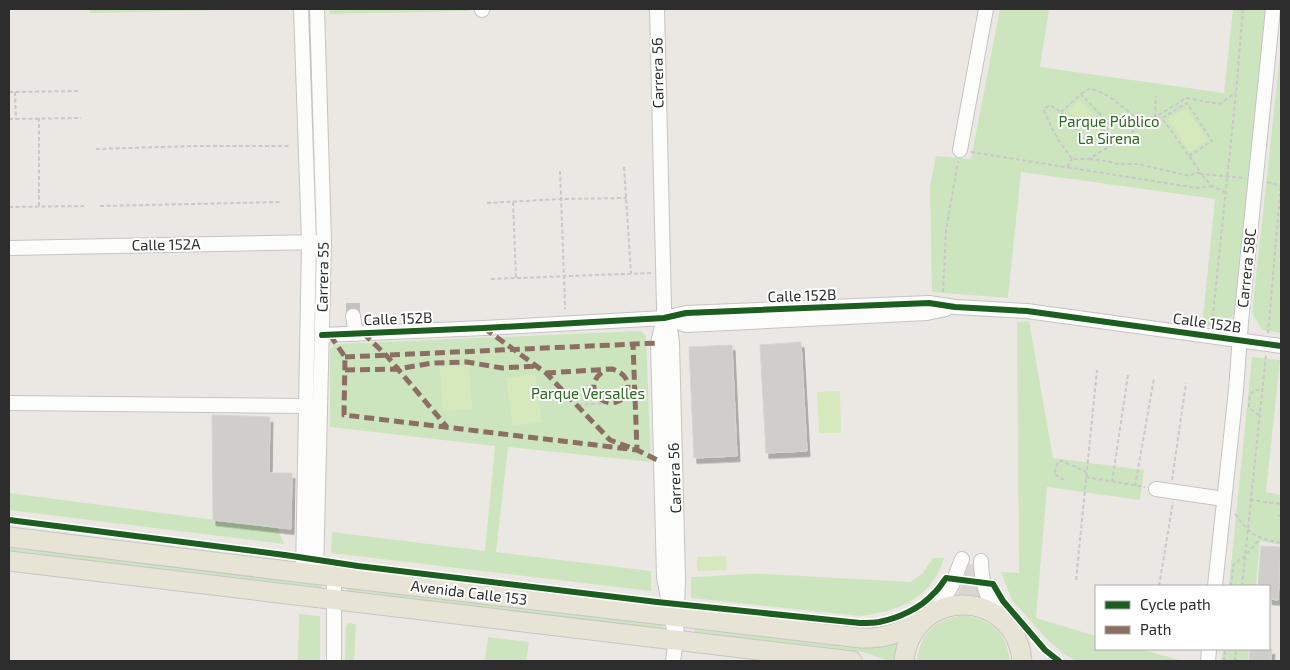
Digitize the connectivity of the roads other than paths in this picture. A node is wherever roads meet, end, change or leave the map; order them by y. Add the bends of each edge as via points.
1 (301, 9) edge
2 (317, 9) edge
3 (657, 9) edge
4 (986, 9) edge
5 (1273, 9) edge
6 (304, 100) junction
7 (320, 100) junction
8 (960, 150) road end
9 (309, 242) junction
10 (324, 242) junction
11 (9, 248) edge
12 (353, 316) tunnel mouth
13 (664, 318) junction
14 (356, 334) junction
15 (322, 335) junction
16 (1240, 340) junction
17 (1281, 346) edge
18 (9, 403) edge
19 (306, 406) junction
20 (1156, 489) road end
21 (1224, 499) junction
22 (311, 527) junction
23 (9, 537) edge
24 (962, 560) dead end
25 (9, 561) edge
26 (980, 561) dead end
27 (318, 575) junction
28 (1216, 585) edge
29 (334, 599) junction
30 (931, 614) junction
31 (999, 616) junction
32 (674, 617) junction
33 (1014, 635) junction
34 (676, 640) junction
35 (334, 661) edge
36 (673, 661) edge
37 (852, 661) edge
38 (904, 661) edge
39 (1022, 661) edge
40 (1037, 661) edge

1 - 6 street, Carrera 55
2 - 7 street, Carrera 55
3 - 13 street, Carrera 56
4 - 8 street
5 - 16 street, Carrera 58C
6 - 7 street
6 - 9 street, Carrera 55
7 - 10 street, Carrera 55
9 - 10 street, Calle 152A
9 - 11 street, Calle 152A
9 - 19 street, Carrera 55
10 - 15 street, Carrera 55
12 - 14 street
13 - 14 street, Calle 152B
13 - 16 street, Calle 152B via 687,325 927,314 949,306 1027,311
13 - 32 street, Carrera 56 via 672,343 678,578
14 - 15 street, Calle 152B
15 - 22 street, Carrera 55
16 - 17 street, Calle 152B
16 - 21 street, Carrera 58C
18 - 19 street
19 - 22 street, Carrera 55
20 - 21 street
21 - 28 street, Carrera 58C
22 - 27 street, Carrera 55
23 - 27 main road, Avenida Calle 153
24 - 30 street via 946,596
25 - 29 main road, Avenida Calle 153
26 - 31 street via 987,594
27 - 29 street, Carrera 55
27 - 32 main road, Avenida Calle 153
29 - 34 main road, Avenida Calle 153
29 - 35 street, Carrera 55
30 - 31 main road, Avenida Calle 153 via 961,605 974,606
30 - 32 main road, Avenida Calle 153 via 893,635 873,638
30 - 38 main road via 918,625 907,642
31 - 33 main road
32 - 34 street, Carrera 56
33 - 39 main road
33 - 40 main road
34 - 36 street, Carrera 56
34 - 37 main road, Avenida Calle 153

